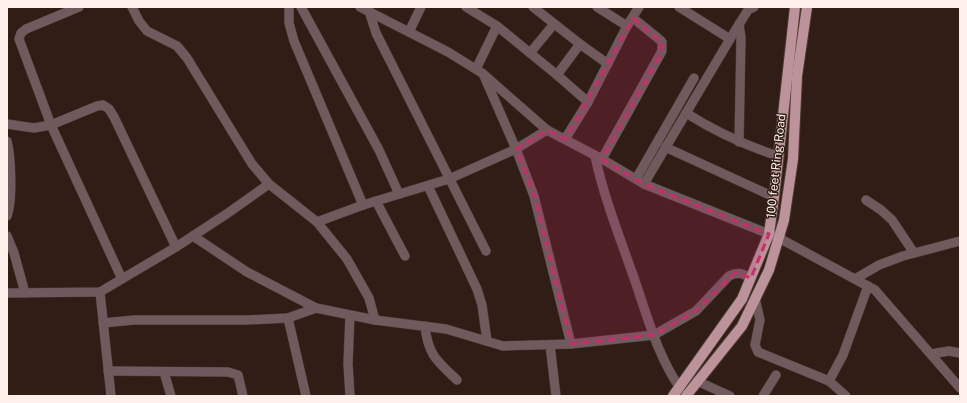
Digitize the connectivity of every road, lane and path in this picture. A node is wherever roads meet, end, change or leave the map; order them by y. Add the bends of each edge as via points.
1 (78, 7) edge
2 (132, 7) edge
3 (289, 7) edge
4 (302, 7) edge
5 (421, 7) edge
6 (466, 7) edge
7 (533, 7) edge
8 (597, 7) edge
9 (639, 7) edge
10 (679, 7) edge
11 (795, 7) edge
12 (807, 7) edge
13 (748, 8) edge
14 (364, 9) edge
15 (632, 18) junction
16 (554, 24) junction
17 (739, 24) junction
18 (497, 26) junction
19 (627, 26) junction
20 (409, 32) junction
21 (730, 39) junction
22 (580, 44) junction
23 (530, 53) junction
24 (608, 64) junction
25 (479, 71) junction
26 (557, 75) junction
27 (694, 78) dead end
28 (588, 102) junction
29 (686, 113) junction
30 (7, 124) edge
31 (51, 125) junction
32 (547, 130) junction
33 (7, 140) edge
34 (565, 140) junction
35 (739, 142) junction
36 (665, 148) junction
37 (516, 149) junction
38 (778, 156) junction
39 (599, 157) junction
40 (449, 178) junction
41 (640, 182) junction
42 (269, 184) junction
43 (428, 186) junction
44 (399, 194) junction
45 (774, 197) junction
46 (866, 200) dead end
47 (376, 201) junction
48 (363, 205) junction
49 (7, 216) edge
50 (317, 222) junction
51 (769, 234) junction
52 (7, 236) edge
53 (193, 236) junction
54 (779, 238) junction
55 (960, 241) edge
56 (176, 247) junction
57 (486, 251) dead end
58 (914, 253) junction
59 (405, 256) dead end
60 (751, 278) junction
61 (122, 279) junction
62 (855, 279) junction
63 (868, 286) junction
64 (100, 292) junction
65 (7, 293) edge
66 (25, 293) junction
67 (755, 298) junction
68 (316, 308) junction
69 (350, 315) junction
70 (288, 318) junction
71 (375, 320) junction
72 (103, 323) junction
73 (425, 326) junction
74 (654, 335) junction
75 (487, 341) junction
76 (571, 344) junction
77 (550, 345) junction
78 (960, 353) edge
79 (931, 354) junction
80 (108, 371) junction
81 (164, 372) junction
82 (776, 375) dead end
83 (457, 380) dead end
84 (697, 381) junction
85 (829, 381) junction
86 (960, 388) edge
87 (683, 392) edge
88 (111, 396) edge
89 (172, 396) edge
90 (243, 396) edge
91 (306, 396) edge
92 (350, 396) edge
93 (556, 396) edge
94 (673, 396) edge
95 (730, 396) edge
96 (763, 396) edge
97 (846, 396) edge

1 - 31 street via 26,29 19,36
2 - 42 street via 147,31 177,46 187,58 252,164
3 - 48 street via 289,23 294,41
4 - 44 street via 379,150
5 - 20 street
6 - 18 street
7 - 16 street
8 - 19 street
9 - 15 street
10 - 21 street
11 - 38 main road, 100 feet Ring Road
12 - 54 main road, 100 feet Ring Road via 798,76 793,159
13 - 17 street
14 - 20 street
14 - 40 street
15 - 19 street
15 - 39 street via 662,42 662,51
16 - 22 street
16 - 23 street
17 - 21 street
17 - 35 street
18 - 23 street
18 - 25 street
19 - 24 street
20 - 25 street
21 - 29 street
22 - 24 street
22 - 26 street
23 - 26 street
24 - 28 street
25 - 32 street
25 - 37 street
26 - 28 street
27 - 41 street
28 - 34 street
29 - 35 street via 709,128
29 - 36 street
30 - 31 street via 34,128
31 - 56 street via 97,106 103,105 109,109
31 - 61 street
32 - 34 street
32 - 37 street
33 - 49 street via 10,183 10,206
34 - 39 street
35 - 38 street
36 - 41 street
36 - 45 street
37 - 40 street
37 - 76 street via 534,196
38 - 45 main road, 100 feet Ring Road
39 - 41 street
39 - 74 street via 605,195
40 - 43 street
40 - 57 street
41 - 51 street
42 - 50 street
42 - 53 street
43 - 44 street
43 - 75 street via 480,299
44 - 47 street
45 - 51 main road, 100 feet Ring Road
46 - 58 street via 892,220
47 - 48 street
47 - 59 street
48 - 50 street
50 - 71 street via 347,259 369,298
51 - 54 street
51 - 60 main road, 100 feet Ring Road
52 - 66 street
53 - 56 street
53 - 68 street via 247,272
54 - 62 street
54 - 67 main road, 100 feet Ring Road via 769,270
55 - 58 street
56 - 61 street
58 - 62 street via 879,265
60 - 74 street via 740,273 729,276 696,311
60 - 87 main road, 100 feet Ring Road via 742,299
61 - 64 street
62 - 63 street
63 - 79 street via 875,290
63 - 85 street via 843,355
64 - 66 street
64 - 72 street
65 - 66 street
67 - 84 main road, 100 feet Ring Road via 742,326
67 - 85 street via 760,320 755,345 758,352
68 - 69 street
68 - 70 street
69 - 71 street
69 - 92 street
70 - 72 street via 134,320
70 - 91 street
71 - 73 street
72 - 80 street
73 - 75 street via 446,329
73 - 83 street via 430,350 436,360
74 - 76 street
74 - 87 street via 671,375
75 - 77 street via 503,346
76 - 77 street
77 - 93 street
78 - 79 street via 949,351
79 - 86 street
80 - 81 street
80 - 88 street
81 - 89 street
81 - 90 street via 228,372 238,375
82 - 96 street
84 - 87 main road, 100 feet Ring Road
84 - 95 street
85 - 97 street
87 - 94 main road, 100 feet Ring Road

